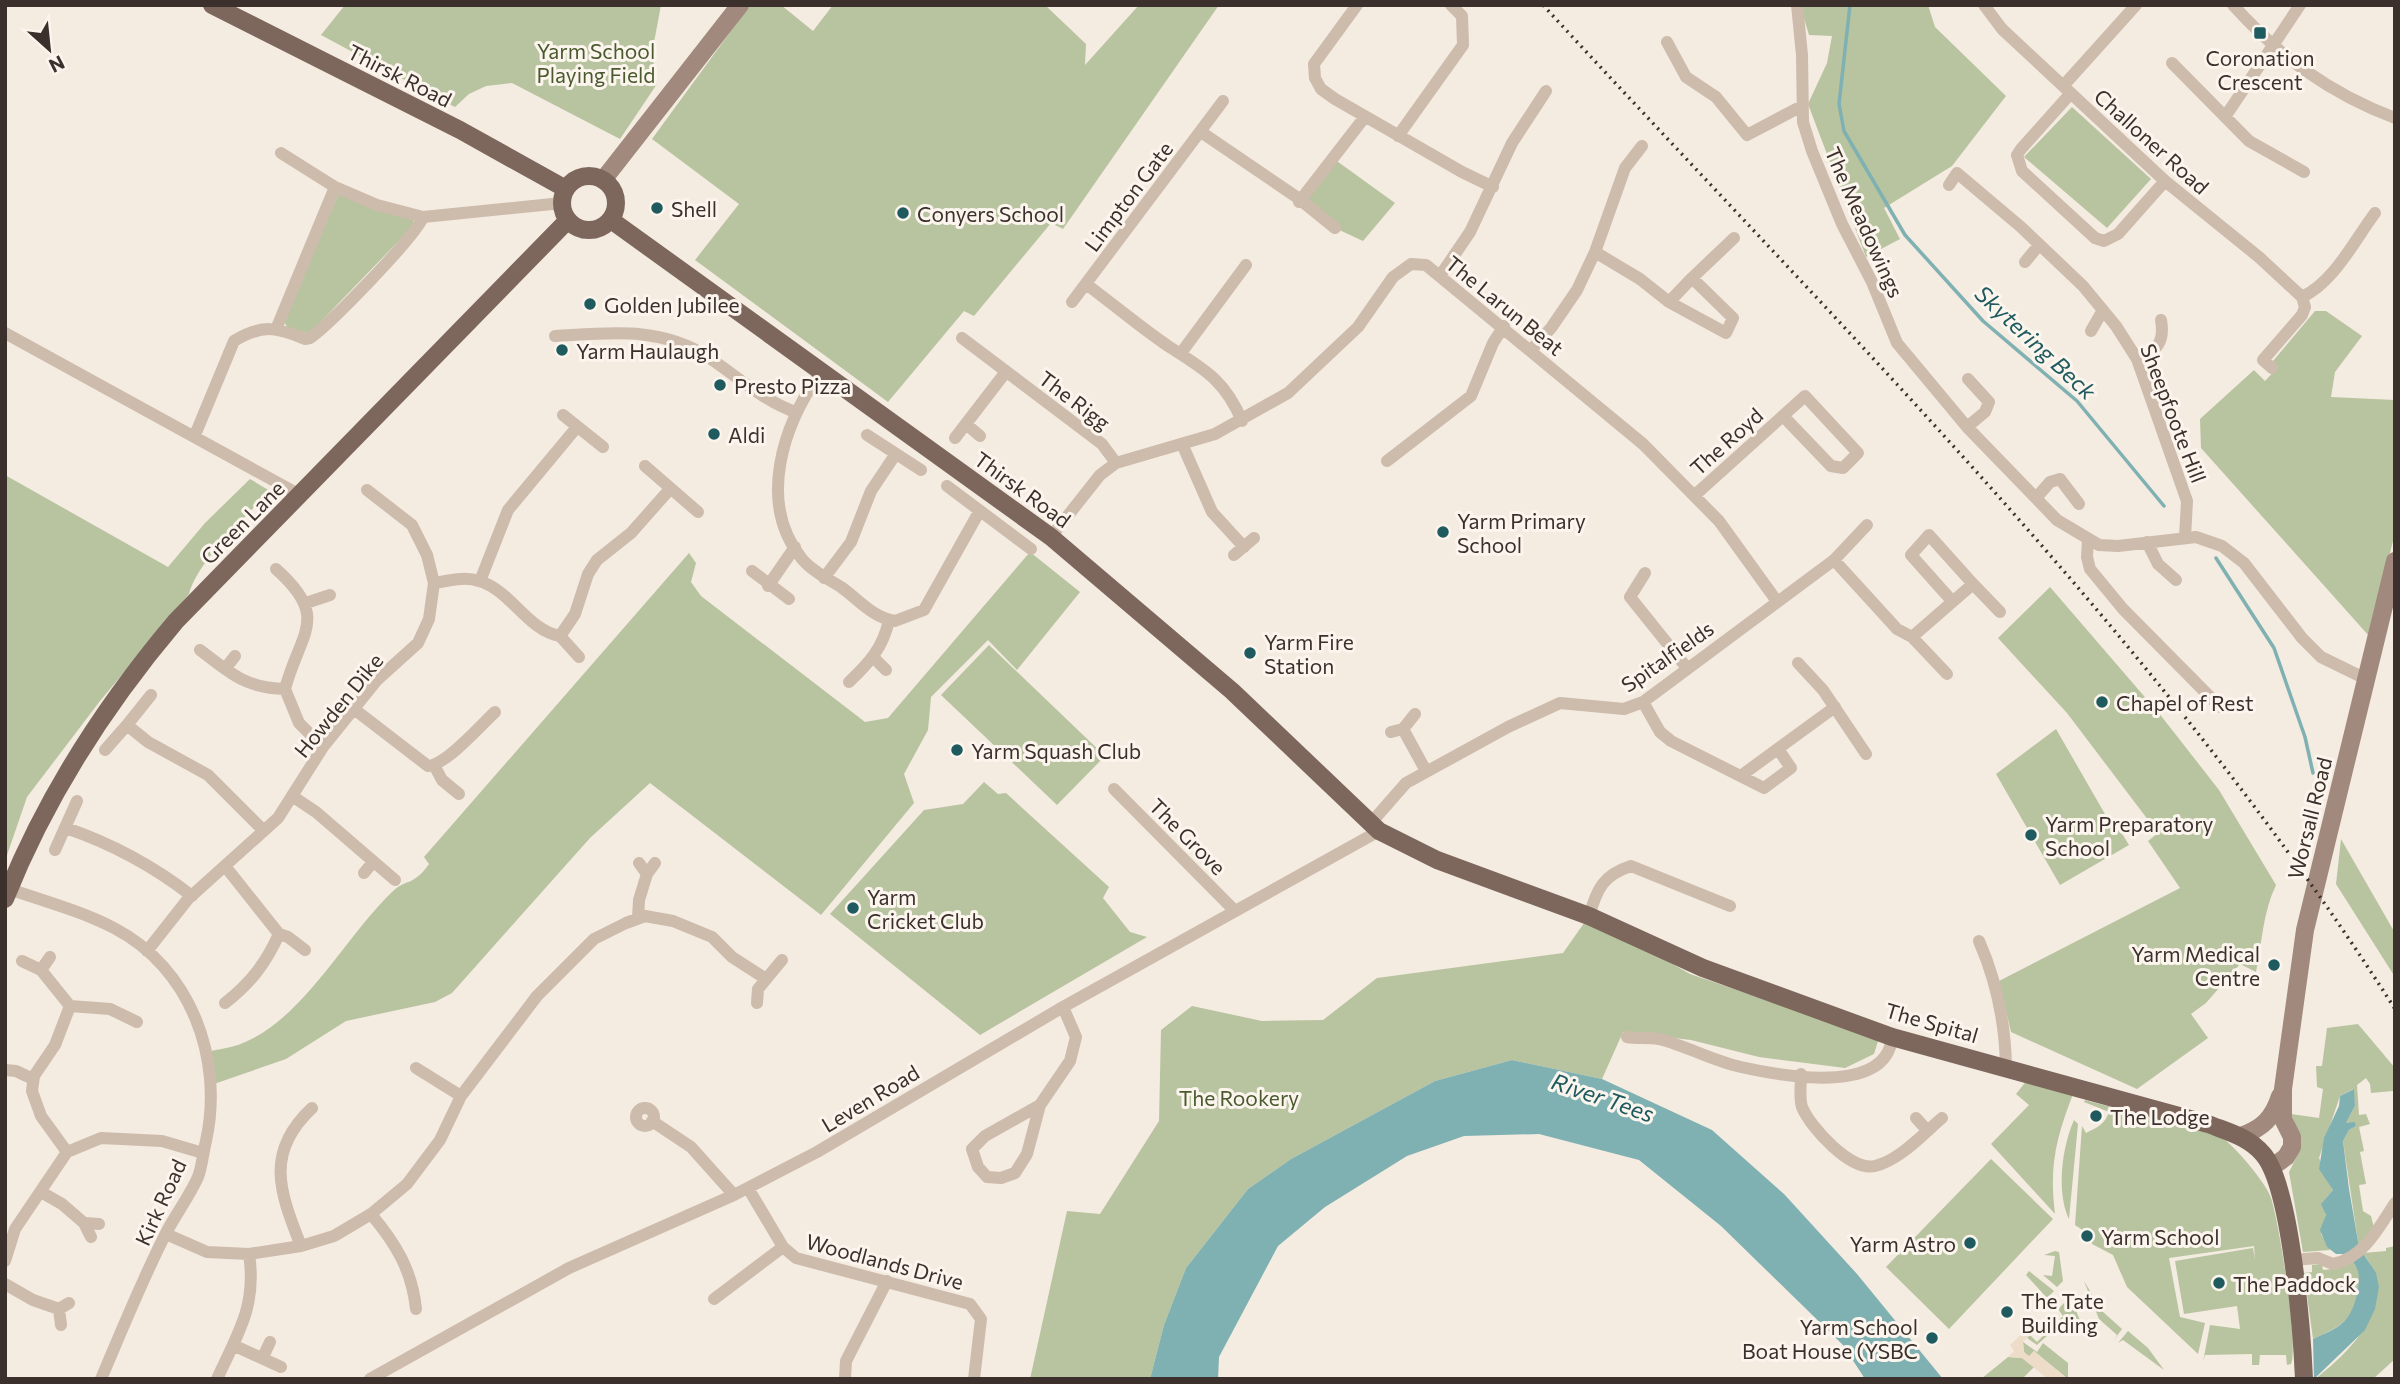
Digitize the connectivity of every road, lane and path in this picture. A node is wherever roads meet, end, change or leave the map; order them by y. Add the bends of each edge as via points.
1 (212, 5) edge
2 (740, 5) edge
3 (1357, 5) edge
4 (1451, 5) edge
5 (1797, 5) edge
6 (1984, 5) edge
7 (2136, 5) edge
8 (2233, 5) edge
9 (2300, 5) edge
10 (1667, 42) dead end
11 (2272, 45) junction
12 (2172, 63) dead end
13 (2067, 89) junction
14 (1546, 91) dead end
15 (1223, 101) dead end
16 (1802, 106) junction
17 (2225, 117) junction
18 (1364, 118) junction
19 (2395, 118) edge
20 (1201, 132) junction
21 (1398, 136) junction
22 (1642, 146) dead end
23 (281, 153) dead end
24 (2304, 172) dead end
25 (603, 180) junction
26 (2165, 181) junction
27 (1949, 185) dead end
28 (335, 187) junction
29 (1493, 187) junction
30 (1299, 202) junction
31 (561, 204) junction
32 (423, 217) junction
33 (2368, 217) dead end
34 (611, 220) junction
35 (1335, 228) dead end
36 (1734, 238) dead end
37 (2039, 245) junction
38 (1595, 252) junction
39 (2025, 262) dead end
40 (1247, 265) dead end
41 (1440, 276) junction
42 (1692, 278) junction
43 (1086, 284) junction
44 (2302, 298) junction
45 (1072, 302) dead end
46 (1669, 302) junction
47 (2103, 310) junction
48 (2161, 320) dead end
49 (1504, 326) junction
50 (276, 327) junction
51 (2091, 331) dead end
52 (5, 333) edge
53 (573, 335) junction
54 (555, 336) dead end
55 (962, 338) dead end
56 (574, 350) dead end
57 (1531, 350) junction
58 (1181, 353) junction
59 (2137, 359) junction
60 (2272, 368) dead end
61 (820, 373) junction
62 (1005, 373) junction
63 (1968, 380) dead end
64 (795, 412) junction
65 (563, 415) dead end
66 (1784, 417) junction
67 (1242, 421) junction
68 (966, 424) junction
69 (1967, 427) junction
70 (578, 428) junction
71 (195, 435) junction
72 (867, 435) dead end
73 (980, 436) dead end
74 (955, 438) dead end
75 (1183, 446) junction
76 (603, 447) dead end
77 (1392, 453) dead end
78 (895, 455) junction
79 (1116, 463) junction
80 (645, 466) dead end
81 (921, 470) dead end
82 (947, 486) dead end
83 (670, 489) junction
84 (375, 491) dead end
85 (300, 495) junction
86 (1695, 495) junction
87 (2036, 498) junction
88 (2079, 504) dead end
89 (698, 512) dead end
90 (979, 512) junction
91 (1867, 525) dead end
92 (1051, 537) junction
93 (2185, 537) junction
94 (2088, 540) junction
95 (2147, 542) junction
96 (795, 547) junction
97 (1244, 547) dead end
98 (1031, 549) dead end
99 (1834, 560) junction
100 (2395, 561) edge
101 (276, 569) dead end
102 (752, 571) dead end
103 (1645, 573) dead end
104 (824, 578) junction
105 (2176, 580) dead end
106 (480, 581) junction
107 (435, 583) junction
108 (1973, 584) junction
109 (768, 586) junction
110 (330, 595) dead end
111 (789, 599) dead end
112 (1776, 600) junction
113 (1952, 601) junction
114 (306, 603) junction
115 (2000, 612) dead end
116 (889, 620) junction
117 (560, 636) junction
118 (1912, 637) junction
119 (200, 650) dead end
120 (235, 656) dead end
121 (579, 657) dead end
122 (874, 658) junction
123 (1798, 663) dead end
124 (1686, 668) junction
125 (225, 669) junction
126 (886, 670) dead end
127 (1947, 674) dead end
128 (2366, 680) junction
129 (849, 682) dead end
130 (285, 689) junction
131 (151, 695) dead end
132 (1643, 702) junction
133 (1835, 707) junction
134 (2220, 707) dead end
135 (354, 709) junction
136 (495, 712) dead end
137 (1415, 714) dead end
138 (467, 719) dead end
139 (127, 725) junction
140 (477, 729) junction
141 (323, 747) junction
142 (1778, 749) junction
143 (105, 750) dead end
144 (1867, 754) dead end
145 (434, 765) junction
146 (1426, 771) junction
147 (1742, 775) junction
148 (1114, 789) dead end
149 (460, 794) dead end
150 (292, 796) junction
151 (77, 801) dead end
152 (1375, 827) junction
153 (66, 828) junction
154 (263, 830) junction
155 (55, 850) dead end
156 (373, 862) junction
157 (225, 866) junction
158 (647, 867) dead end
159 (364, 873) dead end
160 (395, 880) dead end
161 (7, 894) edge
162 (192, 896) junction
163 (1724, 908) dead end
164 (1234, 910) junction
165 (1589, 916) junction
166 (638, 918) junction
167 (279, 934) junction
168 (1979, 941) dead end
169 (305, 950) dead end
170 (147, 951) junction
171 (50, 957) dead end
172 (782, 960) dead end
173 (22, 961) dead end
174 (41, 970) junction
175 (766, 979) junction
176 (225, 1003) dead end
177 (757, 1003) dead end
178 (69, 1006) junction
179 (1063, 1007) junction
180 (137, 1022) dead end
181 (1892, 1037) junction
182 (1636, 1053) dead end
183 (435, 1062) dead end
184 (2006, 1066) junction
185 (416, 1068) dead end
186 (5, 1070) edge
187 (1801, 1074) junction
188 (431, 1077) junction
189 (33, 1079) junction
190 (2283, 1089) junction
191 (461, 1096) junction
192 (1040, 1105) junction
193 (310, 1116) dead end
194 (1916, 1118) dead end
195 (1942, 1118) dead end
196 (652, 1121) dead end
197 (1927, 1130) junction
198 (2241, 1136) junction
199 (67, 1152) junction
200 (203, 1153) junction
201 (2272, 1167) junction
202 (748, 1188) junction
203 (41, 1192) junction
204 (734, 1195) junction
205 (2395, 1203) edge
206 (371, 1214) junction
207 (84, 1223) junction
208 (99, 1224) dead end
209 (10, 1227) edge
210 (166, 1234) junction
211 (91, 1237) dead end
212 (301, 1246) junction
213 (783, 1247) junction
214 (249, 1254) junction
215 (2292, 1260) junction
216 (5, 1261) edge
217 (887, 1281) junction
218 (5, 1284) edge
219 (714, 1299) dead end
220 (411, 1303) dead end
221 (61, 1325) dead end
222 (270, 1342) dead end
223 (233, 1345) junction
224 (262, 1357) junction
225 (281, 1367) dead end
226 (101, 1379) edge
227 (217, 1379) edge
228 (370, 1379) edge
229 (845, 1379) edge
230 (974, 1379) edge
231 (2304, 1379) edge

1 - 31 main road, Thirsk Road via 460,130
2 - 25 main road
3 - 18 street via 1314,64 1321,89
4 - 21 street via 1462,16 1463,45
5 - 16 street, The Meadowings
6 - 13 street, Challoner Road
7 - 13 street
8 - 11 street
9 - 11 street
10 - 16 street via 1686,77 1716,97 1747,135
11 - 17 street
11 - 19 street via 2339,95
12 - 17 street
13 - 26 street, Challoner Road
13 - 26 street via 2017,155 2022,171 2095,238 2104,241 2118,233
14 - 29 street via 1512,144
15 - 20 street, Limpton Gate
16 - 69 street, The Meadowings via 1812,151 1897,343
17 - 24 street via 2249,141
18 - 21 street
18 - 30 street
20 - 30 street, Limpton Gate
20 - 43 street, Limpton Gate
21 - 29 street
22 - 38 street via 1638,160 1625,168
23 - 28 street
25 - 31 main road via 583,177
25 - 34 main road via 615,195
26 - 44 street, Challoner Road
27 - 37 street, Sheepfoote Hill via 1957,173
28 - 32 street
28 - 50 street
29 - 41 street
30 - 35 street, Limpton Gate
31 - 32 street
31 - 34 main road via 575,227 594,230
31 - 85 main road, Green Lane
32 - 50 street via 419,227 315,335 305,339
33 - 44 street via 2326,280
34 - 61 main road, Thirsk Road
36 - 42 street
37 - 39 street
37 - 47 street, Sheepfoote Hill
38 - 46 street
38 - 57 street via 1577,290
40 - 58 street
41 - 49 street, The Larun Beat
41 - 67 street, The Larun Beat via 1426,265 1404,267 1324,362 1288,393
42 - 46 street
42 - 46 street via 1733,318 1726,333
43 - 45 street, Limpton Gate
43 - 58 street, Limpton Gate
44 - 60 street via 2302,315 2263,360
47 - 51 street
47 - 59 street, Sheepfoote Hill
48 - 59 street via 2161,345
49 - 57 street, The Larun Beat
49 - 77 street via 1474,372 1471,396
50 - 71 street via 234,341
52 - 71 street
53 - 54 street
53 - 56 street
53 - 64 street via 634,331 681,342 774,404
55 - 62 street, The Rigg
57 - 86 street, The Larun Beat via 1643,444
58 - 67 street, Limpton Gate via 1211,373 1232,397
59 - 93 street, Sheepfoote Hill via 2187,501
61 - 64 street
61 - 92 main road, Thirsk Road
62 - 68 street
62 - 79 street, The Rigg via 1102,444
63 - 69 street via 1989,402 1985,412
64 - 96 street via 780,452 779,486 782,514
65 - 70 street
66 - 66 street, The Royd via 1805,396 1858,453 1843,468 1831,466
66 - 86 street, The Royd
67 - 75 street, The Larun Beat
68 - 73 street
68 - 74 street
69 - 87 street, The Meadowings
70 - 76 street
70 - 106 street via 508,510
71 - 85 street
72 - 78 street
75 - 79 street, The Larun Beat
75 - 97 street via 1212,512
78 - 81 street
78 - 104 street via 871,491 851,542
79 - 92 street, The Larun Beat via 1100,475
80 - 83 street
82 - 90 street
83 - 89 street
83 - 117 street via 631,533 597,559 575,614
84 - 107 street, Howden Dike via 412,525 428,555
85 - 161 main road, Green Lane via 176,621 108,707 58,786
86 - 112 street, The Larun Beat
87 - 88 street via 2060,478
87 - 94 street, The Meadowings via 2057,520
90 - 98 street
90 - 116 street via 924,610
91 - 99 street, Spitalfields
92 - 152 main road, Thirsk Road via 1232,691
93 - 95 street, The Meadowings
93 - 128 street, The Meadowings via 2222,546 2244,563 2321,657
94 - 95 street, The Meadowings via 2118,546
94 - 134 street via 2090,569
95 - 105 street via 2158,564
96 - 104 street
96 - 109 street
99 - 112 street, Spitalfields
99 - 118 street via 1897,629
100 - 128 main road, Worsall Road
101 - 114 street
102 - 109 street
103 - 124 street via 1630,597
104 - 116 street
106 - 107 street
106 - 117 street via 546,634
107 - 135 street, Howden Dike via 429,619 418,643 377,680
108 - 113 street
108 - 113 street via 1929,535 1911,555
108 - 115 street
109 - 111 street
110 - 114 street
112 - 124 street, Spitalfields
113 - 118 street
114 - 130 street via 303,642
116 - 122 street
117 - 121 street
118 - 127 street
119 - 125 street
120 - 125 street
122 - 126 street
122 - 129 street
123 - 133 street
124 - 132 street, Spitalfields
125 - 130 street via 242,681
128 - 190 main road, Worsall Road via 2305,930
130 - 141 street via 299,723
131 - 139 street
132 - 146 street, Spitalfields via 1624,709 1560,703
132 - 147 street via 1660,732 1671,741
133 - 142 street
133 - 144 street
135 - 141 street, Howden Dike
135 - 145 street via 419,762
136 - 140 street
137 - 146 street via 1397,731
138 - 140 street
139 - 143 street
139 - 154 street via 208,775
140 - 145 street
141 - 150 street, Howden Dike
142 - 147 street
142 - 147 street via 1791,768 1764,788
145 - 149 street via 442,780
146 - 152 street, Spitalfields via 1406,783
148 - 164 street, The Grove
150 - 154 street, Howden Dike via 278,818
150 - 156 street
151 - 153 street
152 - 164 street, Leven Road
152 - 165 main road, The Spital via 1437,860
153 - 155 street
153 - 162 street via 147,862
154 - 157 street, Howden Dike
156 - 159 street
156 - 160 street
157 - 162 street, Howden Dike
157 - 167 street
158 - 166 street
161 - 170 street, Kirk Road via 115,929
162 - 170 street, Howden Dike
163 - 165 street via 1631,866 1606,877 1596,890
164 - 179 street, Leven Road
165 - 181 main road, The Spital via 1703,968
166 - 175 street via 673,921 712,937 732,957
166 - 191 street via 594,939 560,971
167 - 169 street
167 - 176 street via 248,985
168 - 184 street via 2000,998
170 - 200 street, Kirk Road via 178,983 202,1030 212,1091
171 - 174 street
172 - 175 street
173 - 174 street
174 - 178 street
175 - 177 street via 758,989
178 - 180 street via 110,1009
178 - 189 street via 55,1045
179 - 192 street via 1076,1037 1070,1061
179 - 202 street, Leven Road
181 - 184 main road, The Spital
181 - 187 street via 1891,1049 1874,1068 1856,1076
182 - 187 street via 1631,1037 1657,1038 1740,1067
183 - 188 street
184 - 198 main road, The Spital
185 - 188 street
186 - 189 street
187 - 197 street via 1801,1105 1816,1128 1844,1157 1863,1166 1876,1166 1899,1154
188 - 191 street
189 - 199 street via 32,1091 41,1116
190 - 198 main road, Worsall Road via 2271,1118
190 - 201 main road, Worsall Road via 2283,1119 2292,1143 2286,1157
191 - 206 street via 440,1140 412,1177
192 - 192 street via 1027,1154 1015,1173 987,1177 972,1149 985,1136
193 - 212 street via 284,1143 278,1175
194 - 197 street
195 - 197 street
196 - 204 street via 691,1147
198 - 201 main road, The Spital via 2259,1149
199 - 200 street via 101,1138 162,1142
199 - 203 street via 49,1173
200 - 210 street, Kirk Road via 198,1176
201 - 215 main road, The Spital via 2280,1187
202 - 204 street, Leven Road
202 - 213 street, Woodlands Drive
203 - 207 street
203 - 209 street
204 - 228 street, Leven Road via 569,1268
205 - 215 street via 2362,1249 2348,1259 2333,1264 2316,1258
206 - 212 street via 334,1236
206 - 220 street via 394,1241 405,1263
207 - 208 street
207 - 211 street
209 - 216 street
210 - 214 street via 207,1252
210 - 226 street, Kirk Road
212 - 214 street
213 - 217 street, Woodlands Drive via 796,1258
213 - 219 street
214 - 223 street via 254,1283
215 - 231 main road, The Spital
217 - 229 street via 846,1362
217 - 230 street, Woodlands Drive via 970,1304 981,1319
218 - 221 street via 33,1300 64,1306
222 - 224 street
223 - 224 street
223 - 227 street
224 - 225 street

